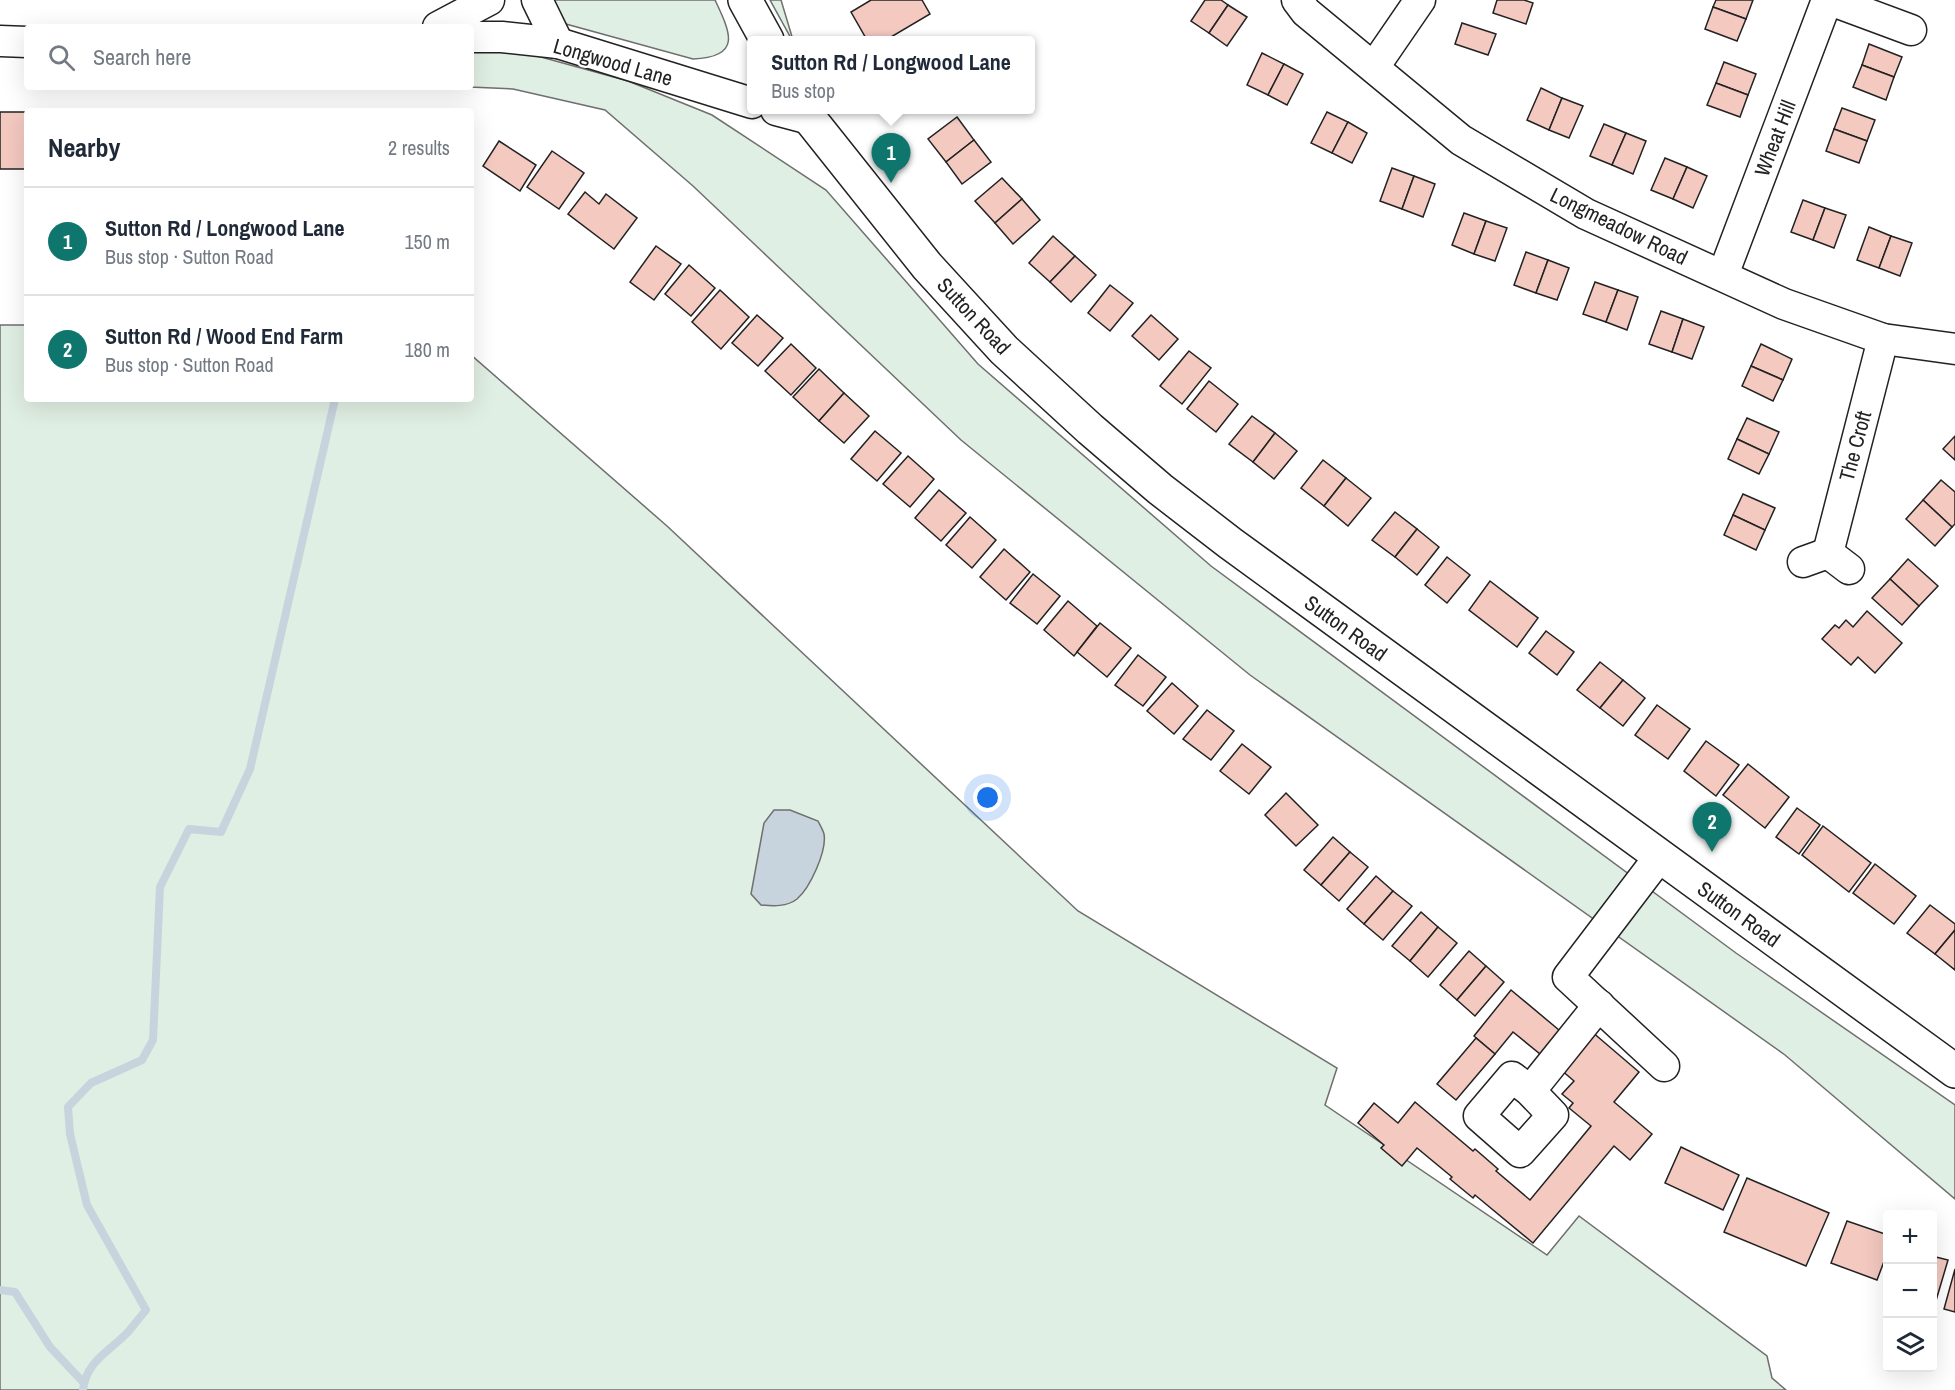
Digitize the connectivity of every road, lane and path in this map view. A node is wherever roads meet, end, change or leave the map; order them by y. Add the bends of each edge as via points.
1 (489, 0) edge
2 (537, 0) edge
3 (745, 0) edge
4 (1297, 0) edge
5 (1420, 0) edge
6 (1829, 0) edge
7 (444, 24) edge
8 (1911, 30) dead end
9 (765, 36) edge
10 (474, 37) edge
11 (0, 41) edge
12 (24, 42) edge
13 (558, 44) junction
14 (1374, 67) junction
15 (747, 101) edge
16 (808, 114) edge
17 (1723, 275) junction
18 (1883, 339) junction
19 (1955, 349) edge
20 (1826, 561) dead end
21 (1660, 856) junction
22 (1599, 1005) junction
23 (1664, 1066) dead end
24 (1955, 1071) edge
25 (1530, 1091) dead end

1 - 7 street
2 - 13 street
3 - 9 main road
4 - 14 street, Longmeadow Road via 1306,12
5 - 14 street
6 - 8 street, Wheat Hill
6 - 17 street, Wheat Hill
10 - 13 street, Longwood Lane
11 - 12 street
13 - 15 street, Longwood Lane
14 - 17 street, Longmeadow Road via 1461,140 1586,214
16 - 21 main road, Sutton Road via 935,274 1004,350 1090,429 1230,543
17 - 18 street, Longmeadow Road via 1784,304
18 - 19 street, Longmeadow Road
18 - 20 street, The Croft
21 - 22 street via 1568,976
21 - 24 main road, Sutton Road
22 - 23 street
22 - 25 street

